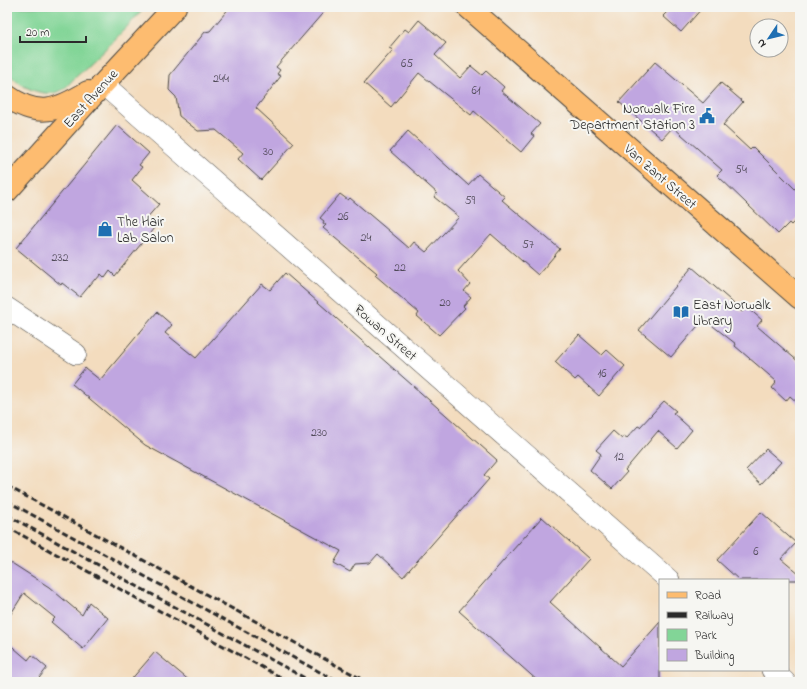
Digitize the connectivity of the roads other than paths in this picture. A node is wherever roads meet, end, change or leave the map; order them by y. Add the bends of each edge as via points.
1 (175, 7) edge
2 (468, 7) edge
3 (103, 84) junction
4 (7, 96) edge
5 (7, 192) edge
6 (800, 298) edge
7 (7, 308) edge
8 (76, 354) dead end
9 (668, 579) edge
10 (773, 671) edge
11 (785, 682) edge

1 - 3 main road, East Avenue
2 - 6 main road, Van Zant Street
3 - 4 main road via 65,106 47,110 17,104
3 - 5 main road, East Avenue
3 - 9 street, Rowan Street
7 - 8 street
10 - 11 street

